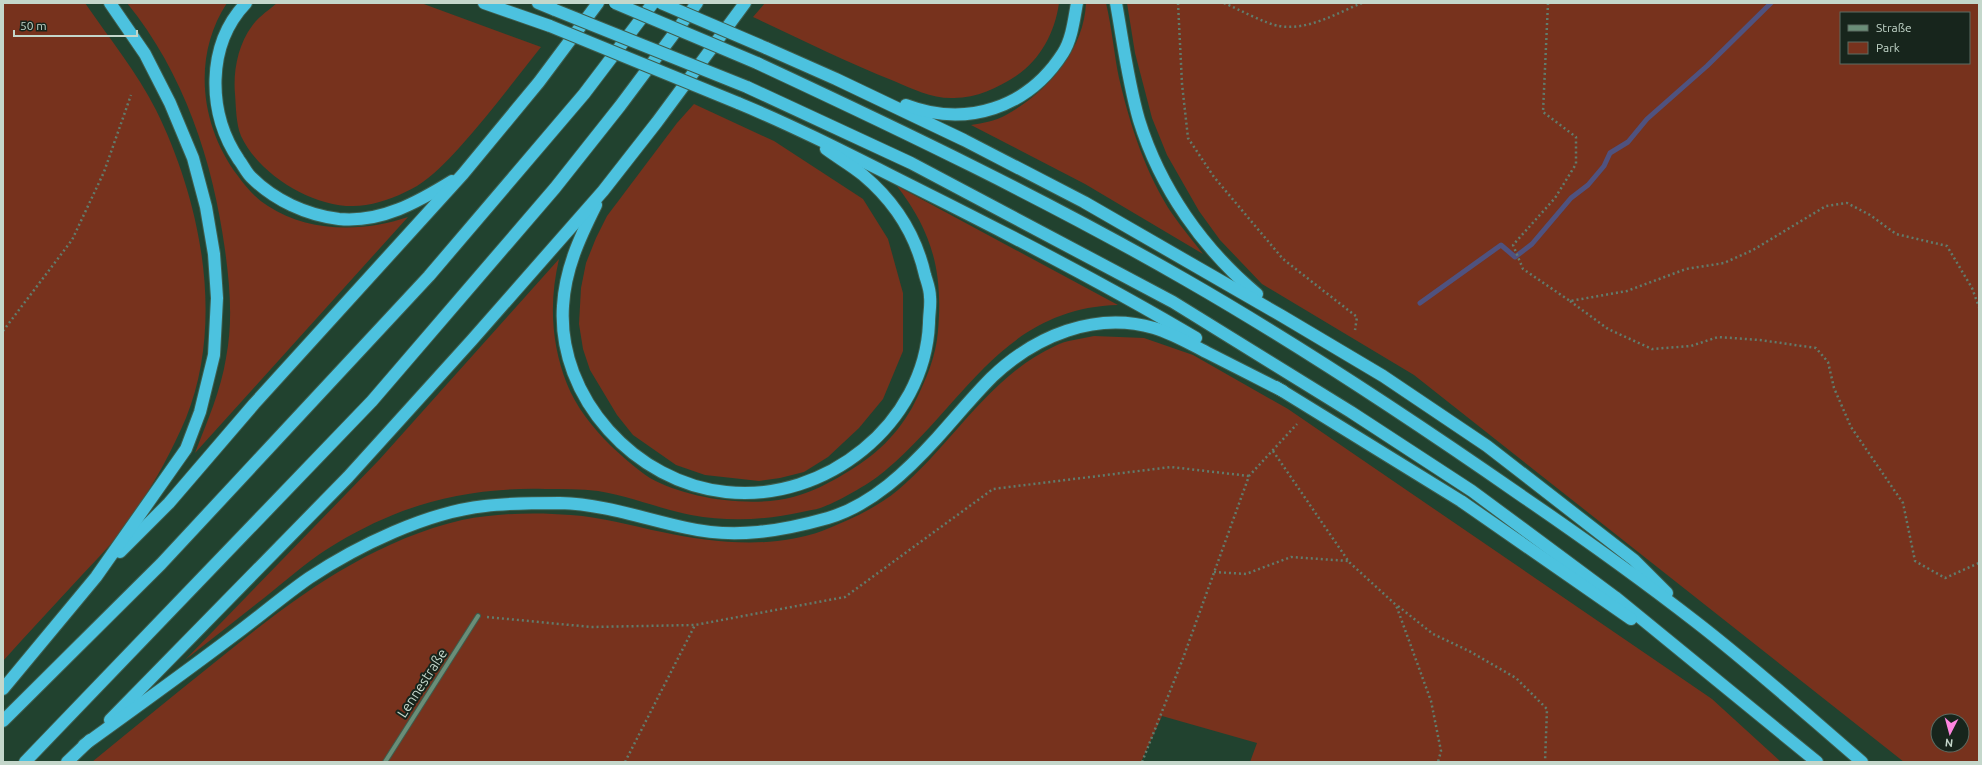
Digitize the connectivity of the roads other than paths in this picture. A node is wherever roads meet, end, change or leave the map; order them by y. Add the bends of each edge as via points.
1 (110, 3) edge
2 (246, 3) edge
3 (485, 3) edge
4 (538, 3) edge
5 (598, 3) edge
6 (615, 3) edge
7 (653, 3) edge
8 (661, 3) edge
9 (698, 3) edge
10 (745, 3) edge
11 (1077, 3) edge
12 (1116, 3) edge
13 (836, 79) junction
14 (787, 123) junction
15 (463, 174) junction
16 (603, 191) junction
17 (1282, 316) junction
18 (1283, 391) junction
19 (96, 577) junction
20 (478, 616) road end
21 (1696, 622) junction
22 (1701, 668) junction
23 (3, 689) edge
24 (3, 720) edge
25 (84, 745) junction
26 (25, 762) edge
27 (67, 762) edge
28 (385, 762) edge
29 (1817, 762) edge
30 (1862, 762) edge

1 - 19 highway via 145,54 170,103 193,158 206,207 218,298 214,355 200,412 186,449
2 - 15 highway via 225,34 217,61 215,96 222,126 232,150 250,176 269,193 292,206 316,215 341,219 366,217 393,212 420,200
3 - 14 highway, bridge via 550,26
4 - 22 highway, bridge via 747,87 911,163 1174,302 1352,412 1472,491 1615,597
5 - 15 highway via 539,82
6 - 21 highway, bridge via 757,63 932,145 1184,279 1273,331 1426,429
7 - 24 highway via 584,94 429,276 161,564
8 - 13 highway, bridge
9 - 26 highway via 555,188 372,401
10 - 16 highway
11 - 13 highway via 1074,23 1064,52 1045,77 1017,99 989,110 952,116 919,110
12 - 17 highway via 1139,120 1155,162 1173,196 1217,256
13 - 17 highway via 964,140 1084,202
14 - 16 highway via 862,174 889,200 907,227 921,257 930,295 928,331 921,368 908,397 888,427 862,452 836,470 804,482 759,493 726,492 691,485 646,463 627,449 603,425 578,385 564,334 563,306 568,270
14 - 18 highway via 1034,248 1147,309
15 - 19 highway via 254,404 169,503
16 - 25 highway via 348,477
17 - 21 highway via 1383,376 1487,446 1634,560
18 - 22 highway via 1461,501
18 - 25 highway via 1184,340 1157,329 1132,323 1083,325 1060,332 1025,351 993,376 924,453 892,482 866,500 834,516 762,533 728,534 690,529 601,508 564,503 481,506 440,516 395,531 349,553 308,579
19 - 23 highway
20 - 28 street, Lennestraße
21 - 30 highway
22 - 29 highway
25 - 27 highway

